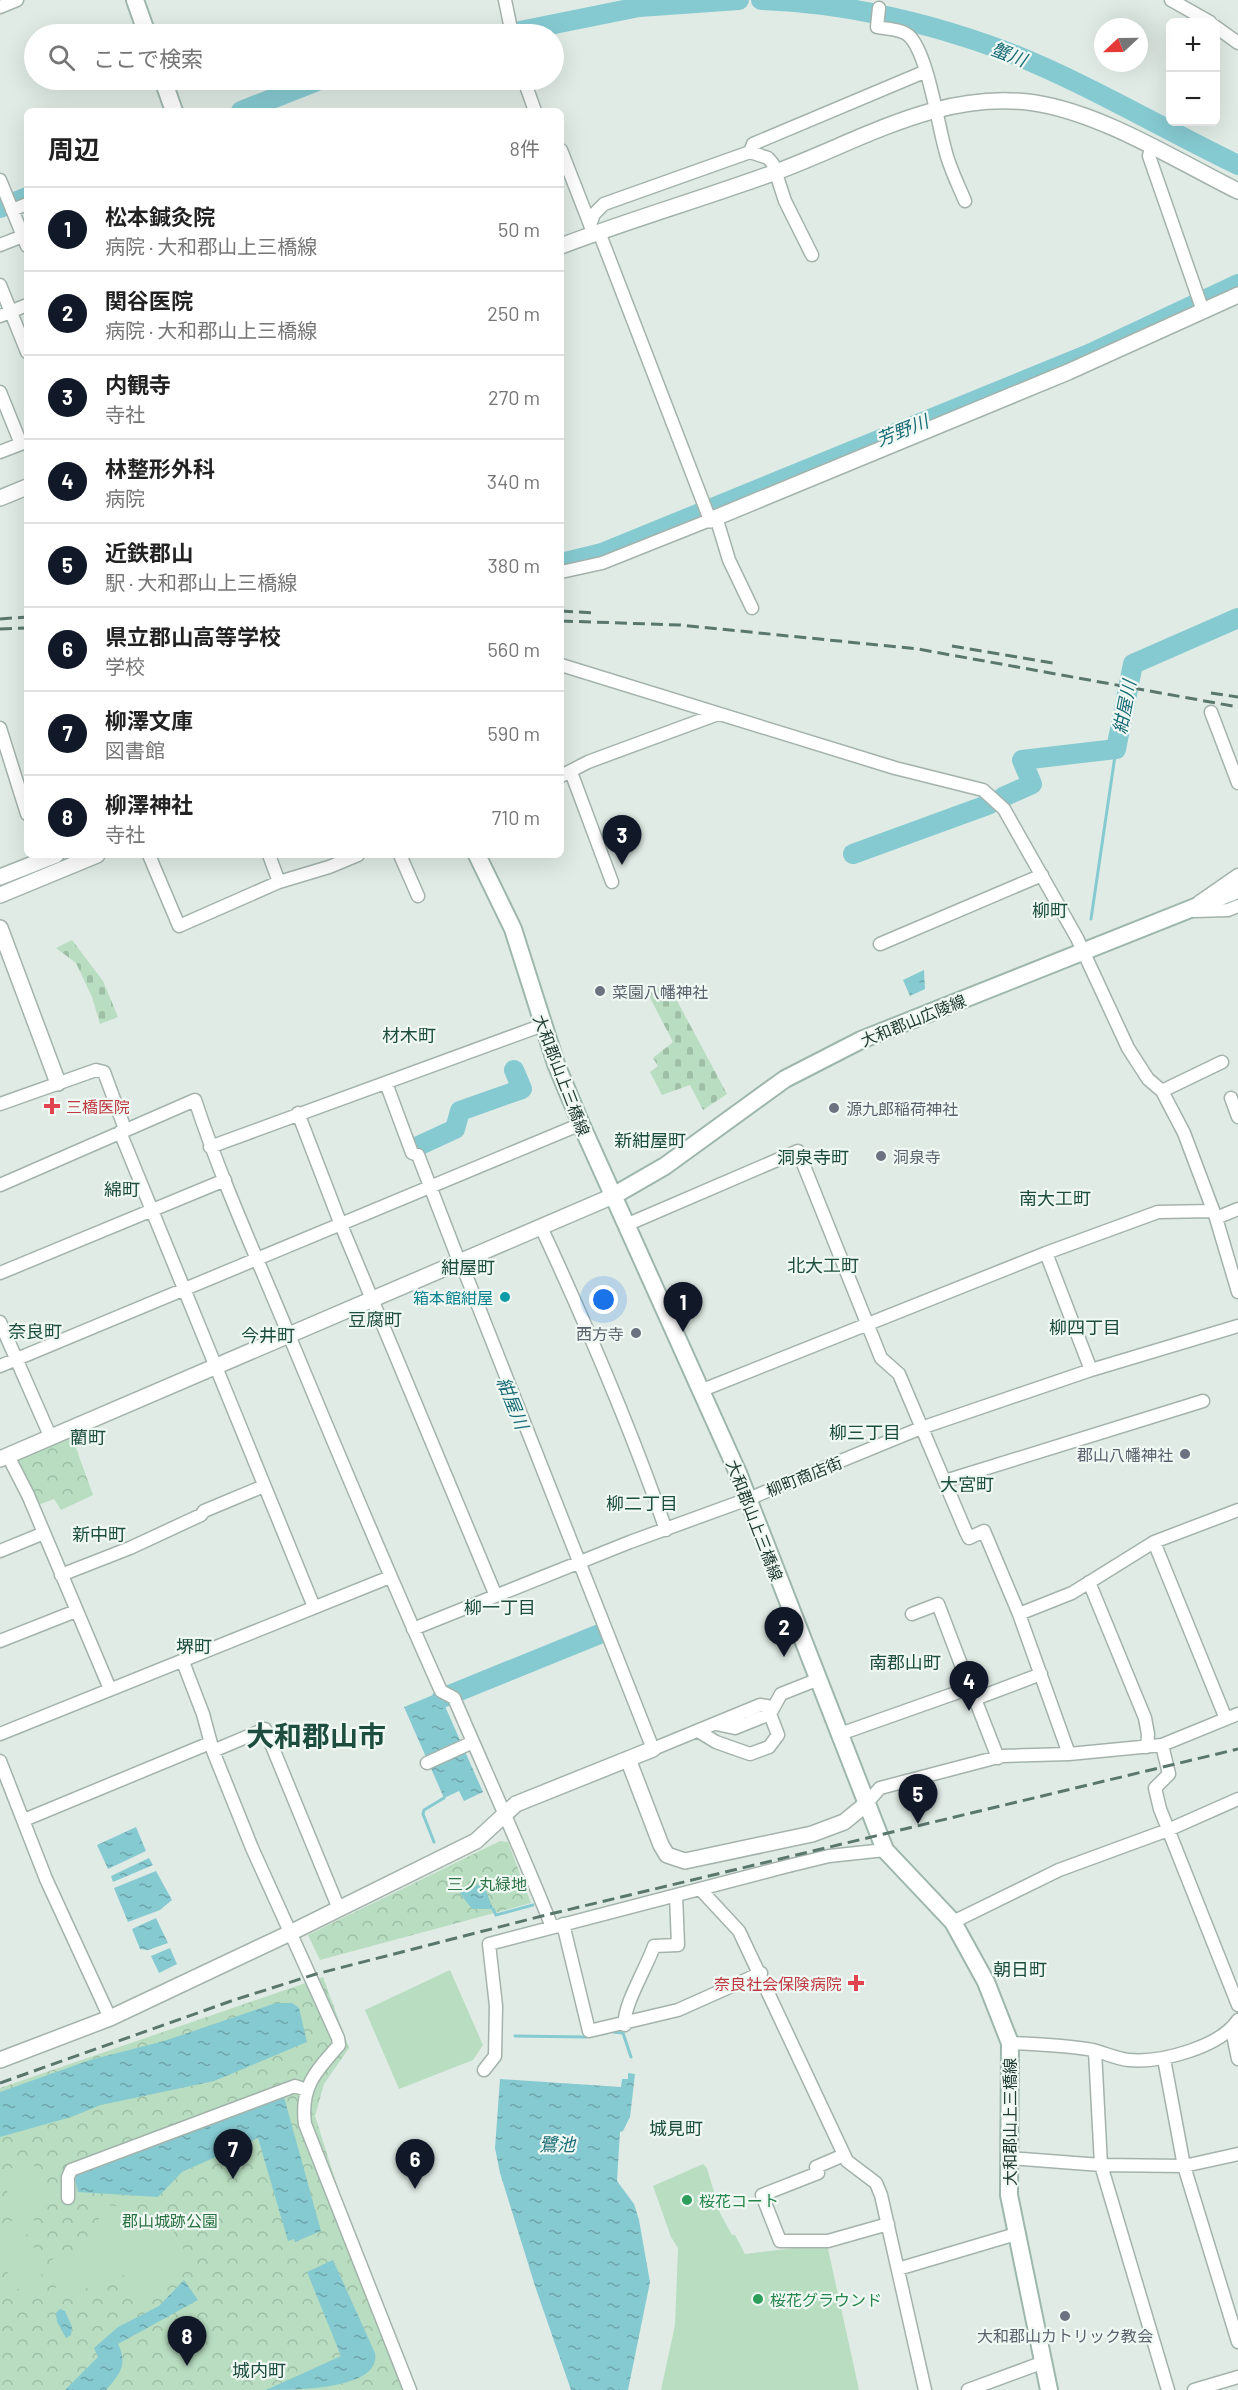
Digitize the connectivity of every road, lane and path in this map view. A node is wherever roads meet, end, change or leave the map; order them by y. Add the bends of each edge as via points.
1 (17, 0) edge
2 (135, 0) edge
3 (505, 0) edge
4 (1171, 0) edge
5 (0, 7) edge
6 (879, 8) dead end
7 (1203, 18) edge
8 (143, 24) edge
9 (509, 24) edge
10 (1220, 30) edge
11 (1238, 43) edge
12 (924, 72) junction
13 (167, 90) edge
14 (528, 90) edge
15 (173, 108) edge
16 (534, 108) edge
17 (937, 108) junction
18 (1151, 147) junction
19 (750, 152) junction
20 (564, 157) edge
21 (776, 172) junction
22 (3, 186) edge
23 (1238, 191) edge
24 (965, 201) dead end
25 (24, 205) edge
26 (12, 210) junction
27 (594, 230) junction
28 (24, 239) edge
29 (24, 241) edge
30 (0, 245) edge
31 (564, 245) edge
32 (812, 255) dead end
33 (0, 285) edge
34 (1238, 295) edge
35 (24, 306) edge
36 (1203, 311) junction
37 (5, 314) edge
38 (24, 347) edge
39 (0, 393) edge
40 (24, 443) edge
41 (0, 452) edge
42 (24, 488) edge
43 (0, 498) edge
44 (710, 514) junction
45 (564, 571) edge
46 (752, 608) dead end
47 (564, 667) edge
48 (1211, 711) dead end
49 (718, 714) junction
50 (0, 728) edge
51 (6, 770) edge
52 (566, 775) edge
53 (1238, 783) edge
54 (24, 808) edge
55 (72, 858) edge
56 (150, 858) edge
57 (270, 858) edge
58 (351, 858) edge
59 (401, 858) edge
60 (478, 858) edge
61 (48, 861) edge
62 (1042, 875) junction
63 (1238, 875) edge
64 (0, 877) edge
65 (279, 882) junction
66 (612, 882) dead end
67 (1238, 890) edge
68 (0, 895) edge
69 (418, 896) dead end
70 (1238, 906) edge
71 (1186, 911) junction
72 (1, 934) edge
73 (880, 944) dead end
74 (1083, 953) junction
75 (543, 1025) junction
76 (1222, 1062) dead end
77 (58, 1083) junction
78 (386, 1083) junction
79 (1162, 1091) junction
80 (1231, 1098) dead end
81 (0, 1104) edge
82 (298, 1113) junction
83 (1238, 1117) edge
84 (581, 1124) junction
85 (123, 1131) junction
86 (210, 1147) junction
87 (225, 1180) junction
88 (0, 1185) edge
89 (428, 1190) junction
90 (613, 1196) junction
91 (152, 1208) junction
92 (1238, 1209) edge
93 (1214, 1214) junction
94 (341, 1225) junction
95 (626, 1225) junction
96 (541, 1227) junction
97 (1046, 1253) junction
98 (256, 1259) junction
99 (457, 1264) junction
100 (0, 1273) edge
101 (185, 1287) junction
102 (1238, 1292) edge
103 (374, 1300) junction
104 (0, 1322) edge
105 (869, 1326) junction
106 (1237, 1329) edge
107 (290, 1336) junction
108 (16, 1359) junction
109 (0, 1366) edge
110 (216, 1367) junction
111 (1091, 1370) junction
112 (700, 1390) junction
113 (1203, 1401) dead end
114 (921, 1428) junction
115 (51, 1438) junction
116 (4, 1458) edge
117 (945, 1481) junction
118 (264, 1486) junction
119 (748, 1499) junction
120 (1237, 1513) edge
121 (666, 1530) junction
122 (44, 1533) junction
123 (1154, 1542) junction
124 (0, 1551) edge
125 (580, 1562) junction
126 (61, 1575) junction
127 (390, 1577) junction
128 (1089, 1582) junction
129 (496, 1596) junction
130 (314, 1607) junction
131 (76, 1611) junction
132 (912, 1614) dead end
133 (1019, 1614) junction
134 (413, 1629) junction
135 (0, 1641) edge
136 (183, 1662) junction
137 (1041, 1674) junction
138 (819, 1679) junction
139 (111, 1689) junction
140 (972, 1693) junction
141 (770, 1714) junction
142 (1232, 1716) edge
143 (698, 1731) junction
144 (0, 1734) edge
145 (840, 1734) junction
146 (473, 1742) junction
147 (1162, 1744) junction
148 (212, 1747) junction
149 (1147, 1747) junction
150 (653, 1749) junction
151 (1069, 1754) junction
152 (998, 1758) junction
153 (628, 1759) junction
154 (0, 1761) edge
155 (427, 1763) dead end
156 (1238, 1799) edge
157 (866, 1805) junction
158 (503, 1817) junction
159 (24, 1820) junction
160 (1168, 1830) junction
161 (885, 1850) junction
162 (700, 1889) junction
163 (676, 1895) junction
164 (339, 1909) junction
165 (953, 1922) junction
166 (558, 1926) junction
167 (290, 1933) junction
168 (761, 1973) junction
169 (1238, 2005) edge
170 (110, 2019) junction
171 (625, 2025) junction
172 (1235, 2025) edge
173 (1010, 2043) junction
174 (1095, 2051) junction
175 (1164, 2059) junction
176 (0, 2060) edge
177 (1238, 2060) edge
178 (484, 2070) dead end
179 (306, 2090) junction
180 (1238, 2154) edge
181 (844, 2155) junction
182 (1009, 2158) junction
183 (1101, 2165) junction
184 (1184, 2166) junction
185 (68, 2198) dead end
186 (888, 2224) junction
187 (1016, 2234) junction
188 (898, 2269) junction
189 (1238, 2342) edge
190 (1044, 2362) junction
191 (1238, 2377) edge
192 (410, 2390) edge
193 (925, 2390) edge
194 (968, 2390) edge
195 (1049, 2390) edge
196 (1168, 2390) edge
197 (1194, 2390) edge

1 - 5 street
2 - 8 main road
3 - 9 street
4 - 7 street
6 - 12 street via 877,27 910,36
10 - 11 street
12 - 17 street
12 - 19 street via 753,144
13 - 15 main road
14 - 16 street
17 - 18 street via 995,100 1034,103 1074,112
17 - 21 street
17 - 24 street via 945,150
18 - 23 street
18 - 36 street via 1149,156
19 - 21 street via 768,158
19 - 27 street via 604,204 594,214
20 - 27 street
21 - 27 street
21 - 32 street via 785,201
22 - 26 street
25 - 26 street
26 - 28 street
27 - 31 street
27 - 44 street
29 - 30 street
33 - 37 street
34 - 36 street
35 - 37 street
36 - 44 street via 1079,368
37 - 38 street
39 - 40 street
40 - 41 street
42 - 43 street
44 - 45 street via 602,563
44 - 46 street
47 - 49 street
48 - 53 street
49 - 52 street via 588,762
49 - 62 street via 894,768 983,790 1004,809
50 - 51 street
51 - 54 street
52 - 66 street
55 - 61 street
56 - 65 street via 179,926
57 - 65 street
58 - 65 street
59 - 69 street
60 - 75 main road, 大和郡山上三橋線 via 513,929
61 - 64 street
61 - 68 street
62 - 73 street
62 - 74 street
63 - 71 street
67 - 71 main road, 大和郡山広陵線
70 - 71 street via 1228,910
71 - 74 main road, 大和郡山広陵線
72 - 77 street
74 - 79 street via 1128,1048 1148,1079
74 - 90 main road, 大和郡山広陵線 via 813,1062 665,1166
75 - 78 street
75 - 84 main road, 大和郡山上三橋線
76 - 79 street
77 - 81 street
77 - 85 street via 96,1070 104,1072
78 - 82 street
78 - 89 street via 412,1153 418,1155
79 - 93 street via 1184,1133
80 - 83 street
82 - 86 street
82 - 94 street
84 - 89 street
84 - 90 main road, 大和郡山上三橋線
85 - 86 street via 195,1100
85 - 88 street
85 - 91 street
86 - 87 street
87 - 91 street
87 - 98 street
89 - 94 street
89 - 99 street
90 - 95 main road, 大和郡山上三橋線
90 - 96 street
91 - 100 street
91 - 101 street
92 - 93 street
93 - 97 street via 1158,1212
93 - 102 street
94 - 98 street
94 - 103 street
95 - 105 street via 798,1151
95 - 112 main road, 大和郡山上三橋線
96 - 99 street
96 - 121 street via 584,1319
97 - 105 street
97 - 111 street
98 - 101 street
98 - 107 street
99 - 103 street
99 - 125 street via 468,1280
101 - 108 street
101 - 110 street
103 - 107 street
103 - 129 street
104 - 108 street
105 - 112 street
105 - 114 street via 882,1358 899,1374
106 - 111 street, 柳町商店街
107 - 110 street
107 - 127 street
108 - 109 street
108 - 115 street
110 - 115 street
110 - 118 street
111 - 114 street, 柳町商店街
112 - 119 main road, 大和郡山上三橋線
113 - 117 street
114 - 117 street
114 - 119 street, 柳町商店街
115 - 116 street
116 - 122 street
117 - 133 street via 969,1538 984,1531
118 - 126 street
118 - 130 street
119 - 121 street, 柳町商店街
119 - 138 main road, 大和郡山上三橋線
120 - 123 street
121 - 125 street, 柳町商店街
122 - 124 street
122 - 126 street
123 - 128 street
123 - 142 street
125 - 129 street, 柳町商店街
125 - 150 street
126 - 131 street
127 - 130 street
127 - 134 street
128 - 133 street
128 - 149 street via 1144,1718
129 - 134 street, 柳町商店街
130 - 136 street
131 - 135 street
131 - 139 street
132 - 140 street via 938,1604
133 - 137 street
134 - 146 street via 441,1691 454,1698
136 - 139 street
136 - 148 street via 204,1714
137 - 140 street
137 - 151 street
138 - 141 street via 781,1694
138 - 145 main road, 大和郡山上三橋線
139 - 144 street
140 - 145 street
140 - 152 street
141 - 143 street via 767,1706 760,1705
141 - 143 street via 778,1735 769,1747 750,1754
142 - 147 street
143 - 150 street
145 - 157 main road, 大和郡山上三橋線
146 - 155 street
146 - 158 street
147 - 149 street
147 - 160 street via 1169,1774 1155,1788
148 - 159 street
148 - 164 street via 265,1729
148 - 167 street
149 - 151 street
150 - 153 street
151 - 152 street
152 - 157 street via 880,1788
153 - 157 street via 661,1845 667,1855 685,1861 812,1834 844,1822
153 - 158 street via 516,1804
154 - 159 street
156 - 160 street
157 - 161 main road, 大和郡山上三橋線
158 - 164 street via 476,1841
158 - 166 street
159 - 170 street via 46,1880
160 - 165 street via 1059,1870
160 - 169 street
161 - 162 street via 829,1856
161 - 165 main road, 大和郡山上三橋線
162 - 163 street
162 - 168 street via 739,1931
163 - 166 street
163 - 171 street via 678,1945 654,1946 623,2014
164 - 167 street
165 - 173 main road, 大和郡山上三橋線 via 986,1982
166 - 171 street via 589,2031
166 - 178 street via 489,1944 496,2006 495,2055
167 - 170 street
167 - 179 street via 339,2045 322,2061
168 - 171 street via 678,2010
168 - 181 street
170 - 176 street
172 - 175 street via 1221,2038
172 - 177 street
173 - 174 street
173 - 182 main road, 大和郡山上三橋線
174 - 175 street via 1128,2061
174 - 183 street
175 - 184 street
179 - 185 street via 295,2086 71,2170
179 - 192 street via 305,2124
180 - 184 street
181 - 186 street via 876,2183
181 - 186 street via 816,2168 818,2173 762,2195 780,2241 828,2241
182 - 183 street
182 - 187 main road, 大和郡山上三橋線 via 1009,2195
183 - 184 street
183 - 196 street
184 - 189 street
186 - 188 street
187 - 188 street
187 - 190 main road, 大和郡山上三橋線
188 - 193 street
190 - 194 street
190 - 195 main road, 大和郡山上三橋線
191 - 197 street

